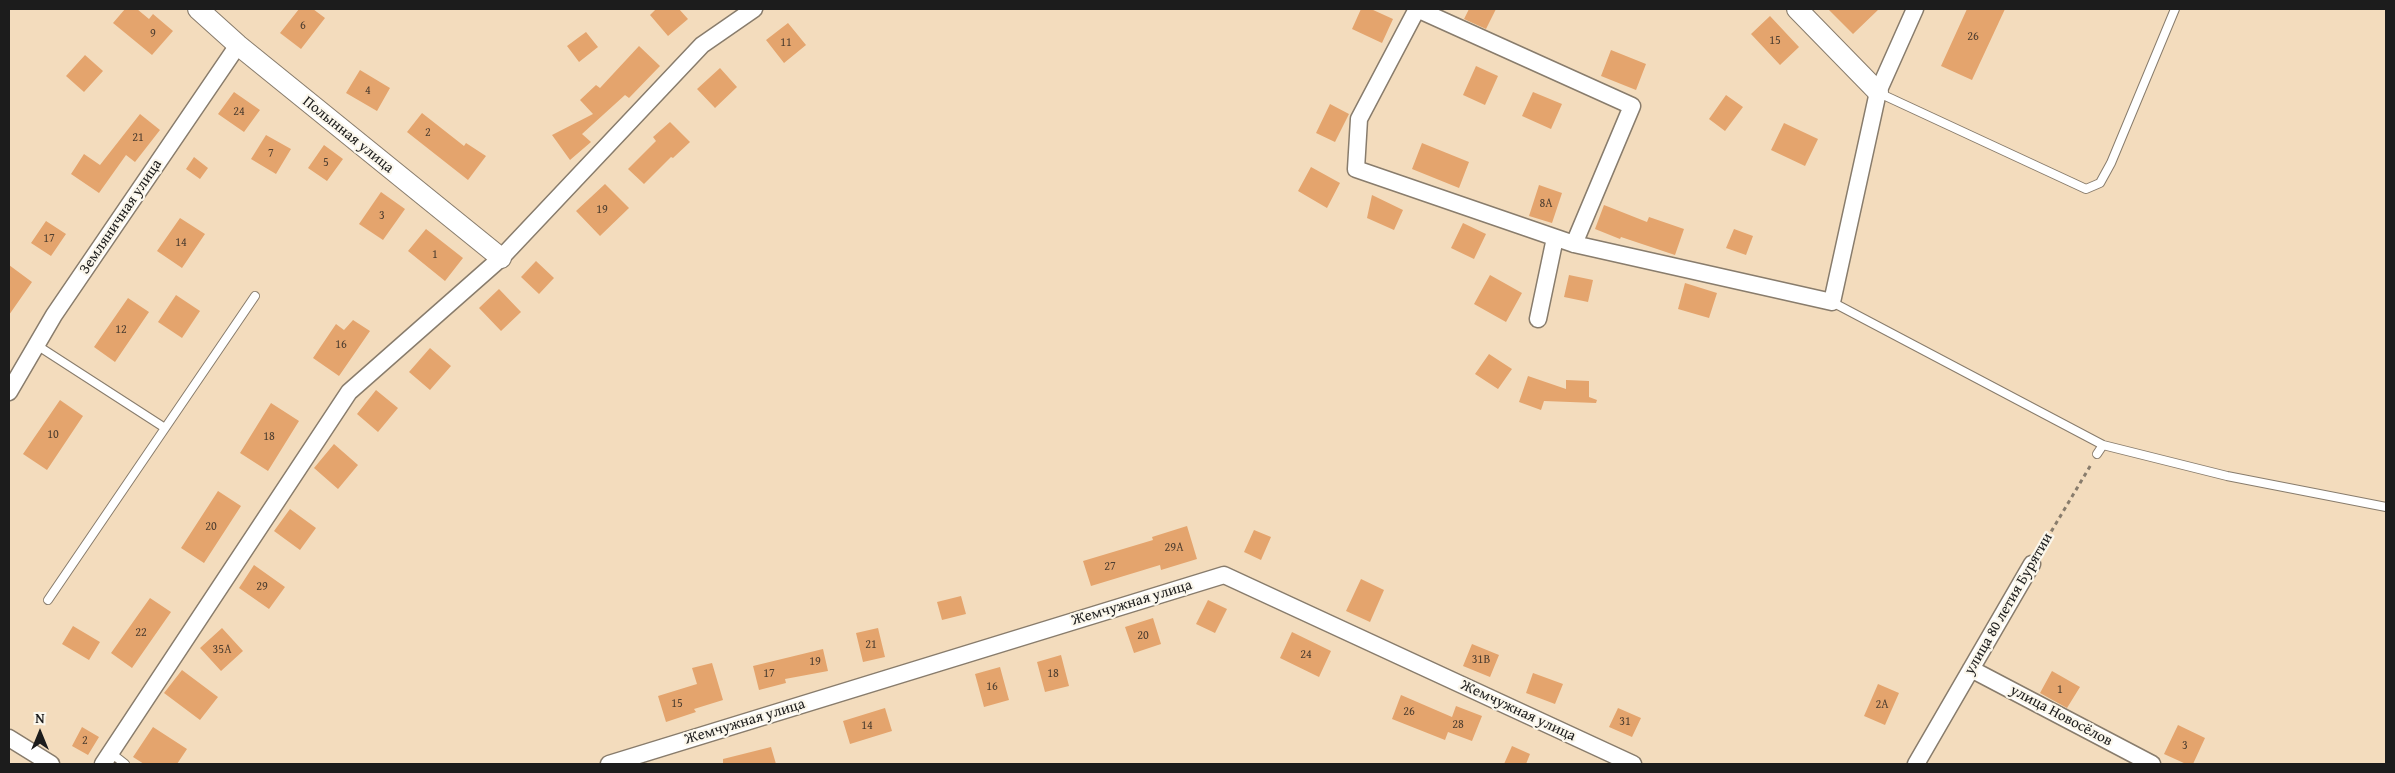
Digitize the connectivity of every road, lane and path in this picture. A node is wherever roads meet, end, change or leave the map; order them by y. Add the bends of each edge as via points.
1 (198, 9) edge
2 (754, 9) edge
3 (1417, 9) edge
4 (1797, 9) edge
5 (1915, 9) edge
6 (2175, 9) edge
7 (238, 45) junction
8 (1878, 92) junction
9 (1555, 238) junction
10 (1574, 244) junction
11 (501, 258) junction
12 (255, 296) dead end
13 (1832, 302) junction
14 (1538, 319) dead end
15 (35, 344) junction
16 (9, 392) edge
17 (165, 428) junction
18 (2103, 445) junction
19 (2098, 454) joint
20 (2386, 507) edge
21 (2032, 564) joint
22 (48, 600) dead end
23 (1971, 669) junction
24 (9, 738) edge
25 (107, 759) edge
26 (51, 764) edge
27 (125, 764) edge
28 (609, 764) edge
29 (1633, 764) edge
30 (1916, 764) edge
31 (2152, 764) edge

1 - 7 street, Полынная улица
2 - 11 street via 702,45
3 - 9 street via 1359,119 1356,169
3 - 10 street via 1632,106
4 - 8 street
5 - 8 street
6 - 8 lane via 2111,163 2100,183 2086,189
7 - 11 street, Полынная улица
7 - 15 street, Земляничная улица
8 - 13 street
9 - 10 street
9 - 14 street
10 - 13 street
11 - 25 street via 349,392
12 - 17 lane
13 - 18 lane
15 - 16 street, Земляничная улица
15 - 17 lane
17 - 22 lane
18 - 19 lane
18 - 20 lane via 2227,476
19 - 21 path, улица 80 летия Бурятии
21 - 23 street, улица 80 летия Бурятии
23 - 30 street, улица 80 летия Бурятии
23 - 31 street, улица Новосёлов
24 - 26 street
25 - 27 lane
28 - 29 street, Жемчужная улица via 1224,575

